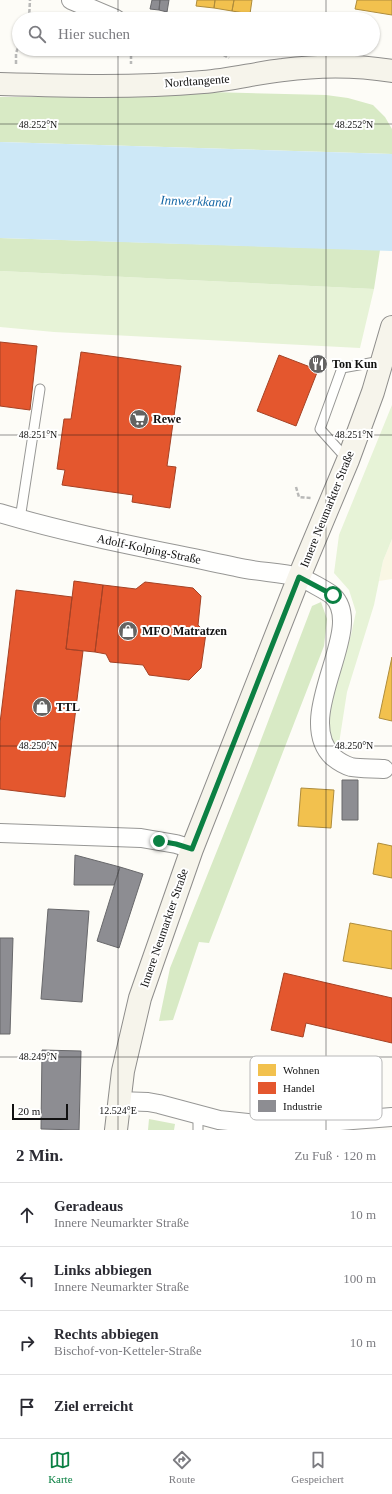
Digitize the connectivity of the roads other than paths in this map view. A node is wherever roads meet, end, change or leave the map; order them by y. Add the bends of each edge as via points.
1 (71, 0) edge
2 (99, 12) edge
3 (392, 71) edge
4 (0, 84) edge
5 (392, 327) edge
6 (382, 361) junction
7 (40, 389) dead end
8 (348, 460) junction
9 (0, 512) edge
10 (20, 519) junction
11 (299, 577) junction
12 (384, 769) dead end
13 (0, 833) edge
14 (192, 849) junction
15 (118, 1101) junction
16 (392, 1117) edge
17 (382, 1119) edge
18 (374, 1120) edge
19 (198, 1122) edge
20 (338, 1126) edge
21 (116, 1130) edge

1 - 2 street
3 - 4 main road, Nordtangente via 343,66 283,70 196,82 81,86
5 - 6 main road, Innere Neumarkter Straße
6 - 8 main road, Innere Neumarkter Straße
6 - 8 lane via 342,368 320,429
7 - 10 lane
8 - 11 main road, Innere Neumarkter Straße
9 - 10 street, Adolf-Kolping-Straße
10 - 11 street, Adolf-Kolping-Straße via 240,568
11 - 12 street, Innere Neumarkter Straße via 333,595 340,604 342,631 321,708 320,725 327,751 338,762 352,767
11 - 14 main road, Innere Neumarkter Straße
13 - 14 street via 141,838
14 - 15 main road, Innere Neumarkter Straße via 140,998 130,1034
15 - 19 street via 159,1104
15 - 21 main road, Innere Neumarkter Straße
16 - 17 street
18 - 20 street
19 - 20 street via 219,1120 257,1124

